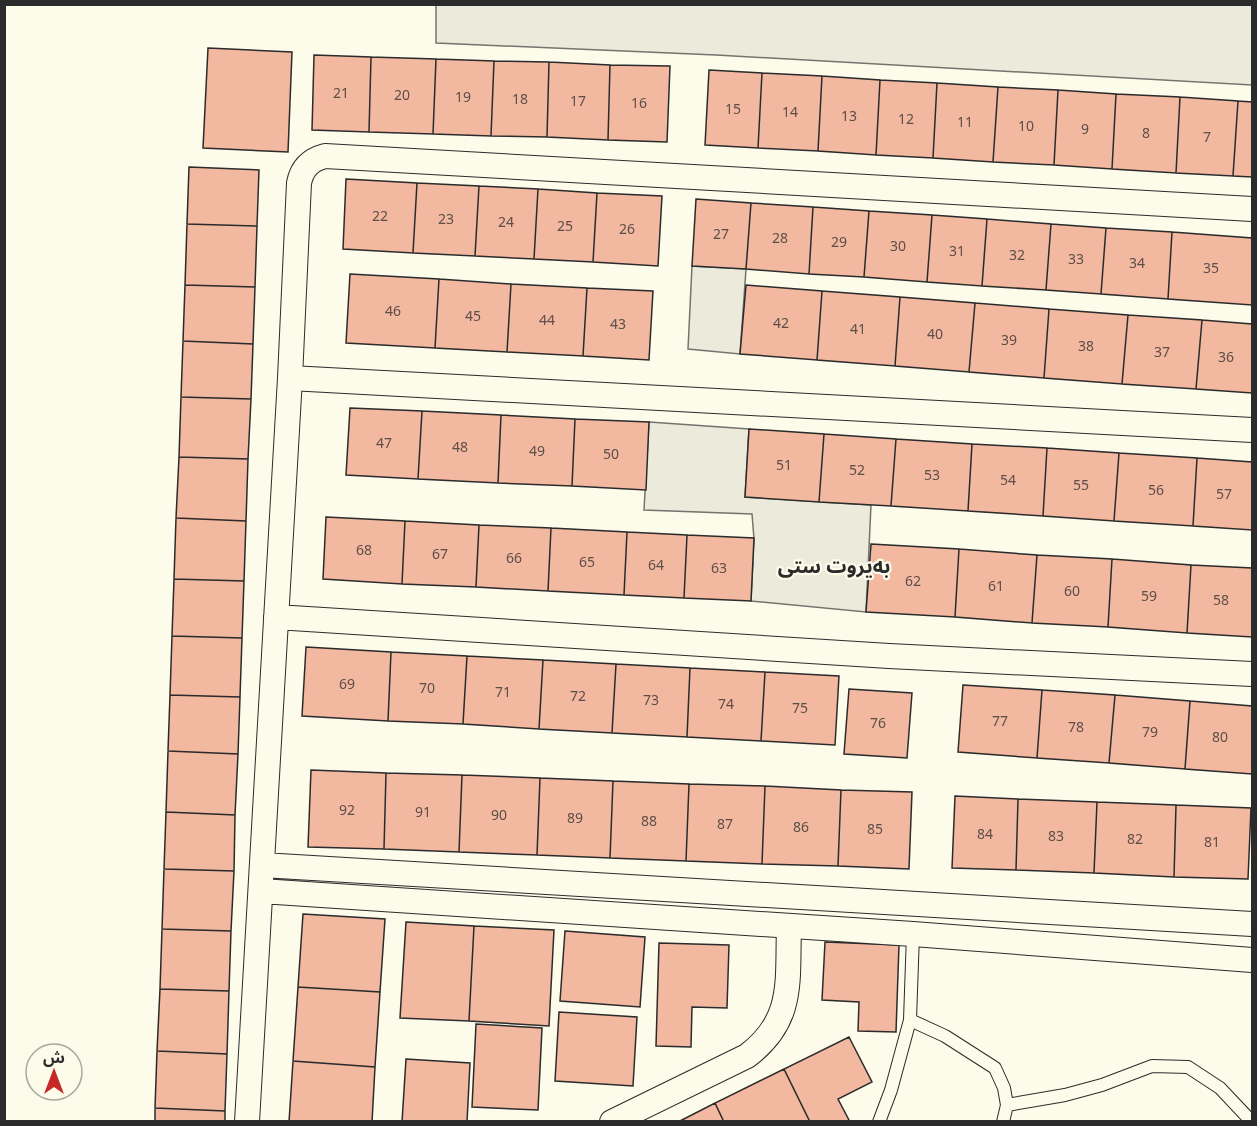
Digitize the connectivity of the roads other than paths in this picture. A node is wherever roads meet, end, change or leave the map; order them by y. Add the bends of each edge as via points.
1 (1252, 209) edge
2 (290, 378) junction
3 (1252, 430) edge
4 (276, 617) junction
5 (1252, 674) edge
6 (262, 865) junction
7 (592, 885) junction
8 (261, 891) junction
9 (915, 904) junction
10 (591, 913) junction
11 (1252, 924) edge
12 (789, 927) junction
13 (913, 934) junction
14 (1252, 960) edge
15 (910, 1020) junction
16 (1007, 1105) junction
17 (247, 1122) edge
18 (612, 1122) edge
19 (879, 1122) edge
20 (1003, 1122) edge
21 (1252, 1122) edge

1 - 2 street via 325,156 304,168 299,183
2 - 3 street
2 - 4 street
4 - 5 street via 889,656
4 - 6 street
6 - 7 street
6 - 8 street
7 - 9 street
7 - 10 street
8 - 10 street
8 - 17 street
9 - 11 street
9 - 13 street
10 - 12 street
12 - 13 street
12 - 18 street via 786,1002 772,1033 761,1046
13 - 14 street
13 - 15 lane
15 - 16 lane via 945,1036 994,1068
15 - 19 lane
16 - 20 lane
16 - 21 lane via 1065,1095 1152,1066 1188,1067 1220,1088

